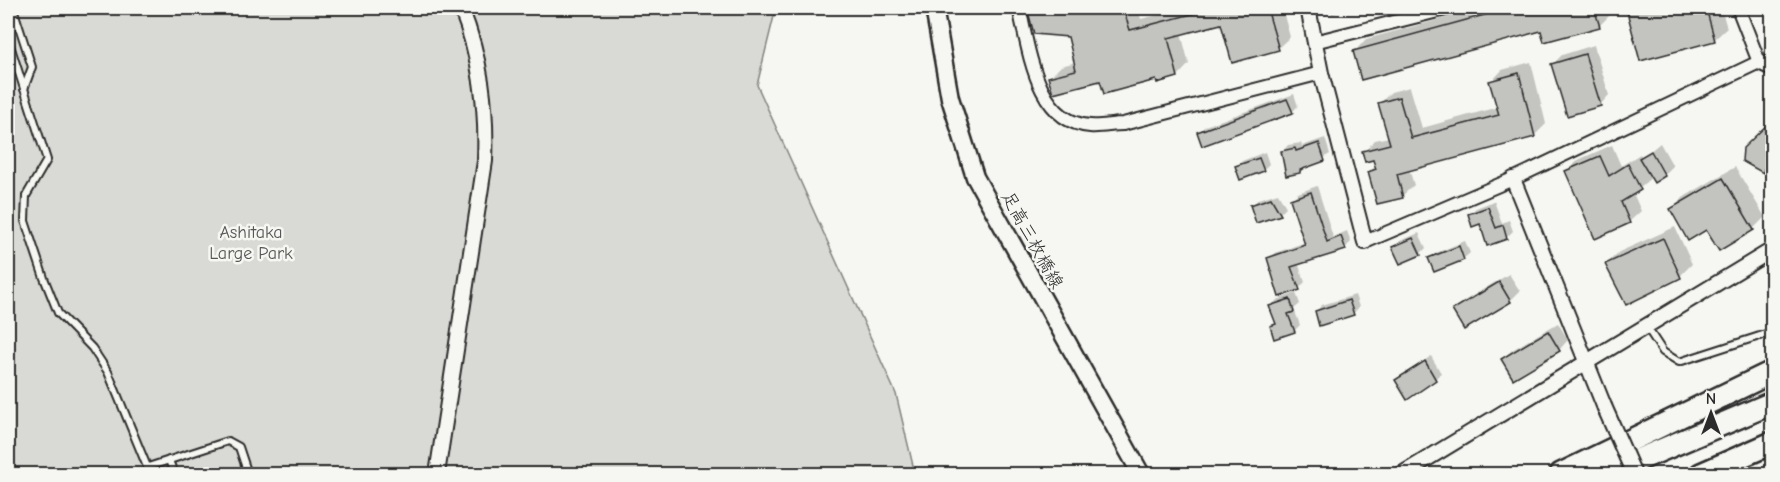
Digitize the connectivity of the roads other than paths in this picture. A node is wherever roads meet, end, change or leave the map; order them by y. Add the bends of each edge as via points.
1 (13, 8) edge
2 (461, 8) edge
3 (934, 8) edge
4 (1019, 8) edge
5 (1308, 8) edge
6 (1450, 8) edge
7 (1738, 8) edge
8 (8, 39) edge
9 (1314, 42) junction
10 (1759, 62) junction
11 (1773, 68) edge
12 (1321, 73) junction
13 (24, 90) junction
14 (1513, 179) junction
15 (1365, 242) joint
16 (1773, 250) edge
17 (1646, 325) junction
18 (1773, 332) edge
19 (1585, 362) junction
20 (1773, 372) edge
21 (1773, 403) edge
22 (1773, 443) edge
23 (1773, 452) edge
24 (170, 460) junction
25 (148, 467) junction
26 (150, 474) edge
27 (174, 474) edge
28 (243, 474) edge
29 (437, 474) edge
30 (1141, 474) edge
31 (1402, 474) edge
32 (1561, 474) edge
33 (1605, 474) edge
34 (1634, 474) edge
35 (1701, 474) edge
36 (1710, 474) edge

1 - 13 lane via 33,67
2 - 29 street via 483,84 487,117 485,161
3 - 30 main road, 足高三枚橋線 via 950,98 975,177
4 - 12 street via 1043,97 1064,118 1089,126 1123,124
5 - 9 street
6 - 9 street
7 - 10 street
8 - 13 lane
9 - 12 street
10 - 11 street
10 - 14 street
12 - 15 street
13 - 25 lane via 47,160 26,196 25,221 58,313 92,348 108,372
14 - 15 street
14 - 19 street
16 - 17 street
17 - 18 lane via 1663,352 1679,362
17 - 19 street
19 - 31 street
19 - 34 street, bridge
20 - 32 highway
21 - 33 highway
22 - 35 highway
23 - 36 highway
24 - 25 lane
24 - 27 lane
24 - 28 lane via 228,441 239,447 246,468
25 - 26 lane

